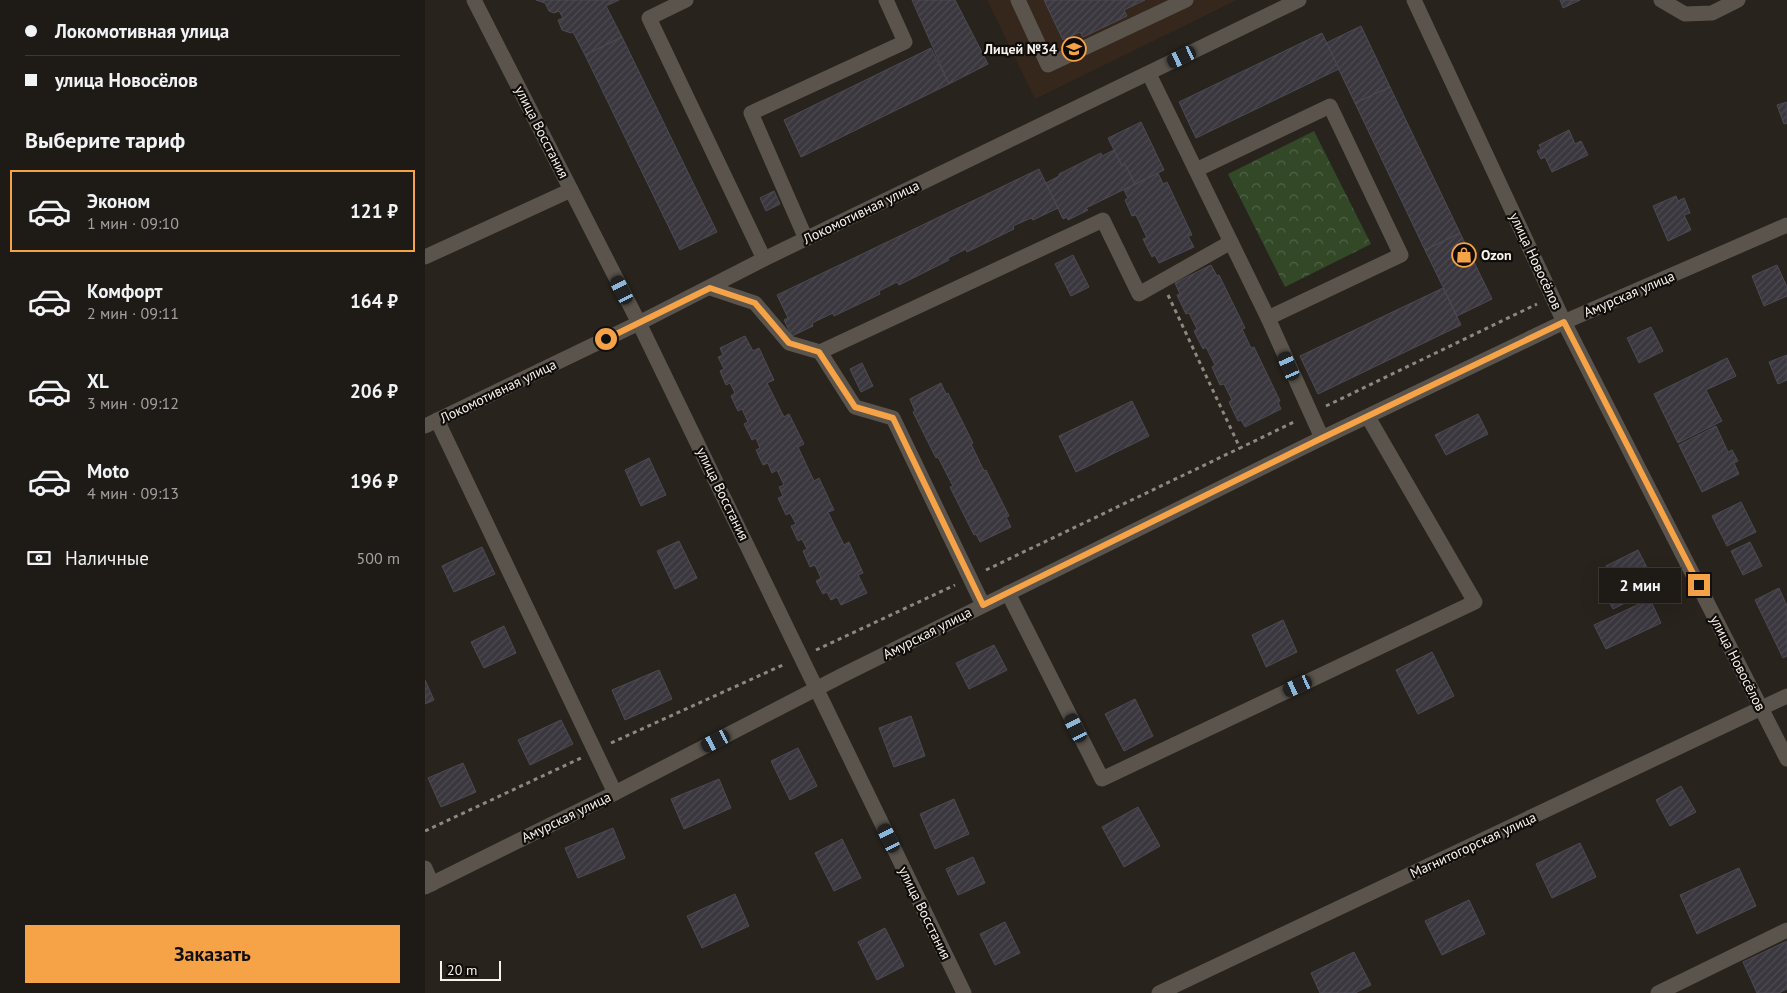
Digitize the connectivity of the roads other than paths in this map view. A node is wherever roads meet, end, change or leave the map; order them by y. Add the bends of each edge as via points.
1 (474, 0) edge
2 (686, 0) edge
3 (886, 0) edge
4 (1018, 0) edge
5 (1185, 0) edge
6 (1299, 0) edge
7 (1414, 0) edge
8 (1661, 0) edge
9 (1739, 0) edge
10 (1149, 74) junction
11 (1196, 170) junction
12 (571, 190) junction
13 (1787, 226) edge
14 (805, 239) junction
15 (1231, 242) junction
16 (425, 257) edge
17 (764, 259) junction
18 (710, 288) junction
19 (1268, 318) junction
20 (1564, 322) junction
21 (639, 323) junction
22 (819, 352) junction
23 (1368, 417) junction
24 (431, 423) edge
25 (1322, 438) junction
26 (1008, 593) junction
27 (983, 605) junction
28 (817, 688) junction
29 (1787, 696) edge
30 (1762, 708) junction
31 (1787, 759) edge
32 (615, 793) junction
33 (425, 868) edge
34 (428, 885) edge
35 (1787, 930) edge
36 (964, 993) edge
37 (1159, 993) edge
38 (1658, 993) edge

1 - 12 street, улица Восстания
2 - 17 street via 649,18
3 - 14 street via 905,42 751,112
4 - 5 street via 1048,65
6 - 10 street, Локомотивная улица
7 - 20 street, улица Новосёлов
8 - 9 street via 1685,14 1712,13
10 - 11 street
10 - 14 street, Локомотивная улица
11 - 15 street
11 - 19 street via 1330,106 1401,255
12 - 16 street
12 - 21 street, улица Восстания
13 - 20 street, Амурская улица
14 - 17 street, Локомотивная улица
15 - 19 street
15 - 22 street via 1139,294 1103,220
17 - 18 street, Локомотивная улица
18 - 21 street, Локомотивная улица
18 - 22 street via 755,303 789,343
19 - 25 street
20 - 23 street, Амурская улица
20 - 30 street, улица Новосёлов
21 - 24 street, Локомотивная улица
21 - 28 street, улица Восстания
22 - 27 street via 855,407 893,418
23 - 25 street, Амурская улица
23 - 26 street via 1475,602 1102,779
24 - 32 street
25 - 26 street, Амурская улица
26 - 27 street, Амурская улица
27 - 28 street, Амурская улица
28 - 32 street, Амурская улица
28 - 36 street, улица Восстания
29 - 30 street, Магнитогорская улица
30 - 31 street, улица Новосёлов
30 - 37 street, Магнитогорская улица
32 - 34 street, Амурская улица
33 - 34 street
35 - 38 street

